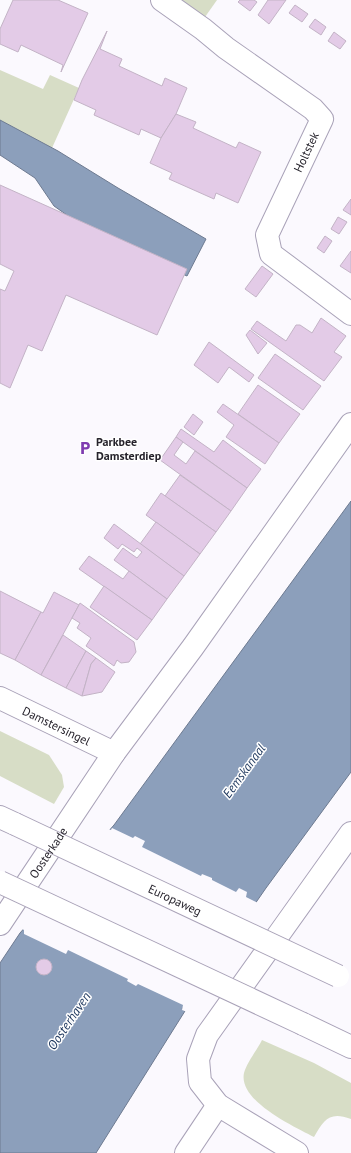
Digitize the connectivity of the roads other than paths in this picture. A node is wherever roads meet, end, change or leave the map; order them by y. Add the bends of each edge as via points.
1 (162, 0) edge
2 (351, 314) edge
3 (351, 424) edge
4 (0, 698) edge
5 (114, 753) junction
6 (8, 820) edge
7 (350, 835) edge
8 (0, 882) edge
9 (0, 924) edge
10 (344, 979) edge
11 (351, 1047) edge
12 (218, 1105) junction
13 (186, 1153) edge
14 (297, 1153) edge

1 - 2 street, Holtstek via 313,109 322,119 267,235 271,254
3 - 5 street via 193,647
4 - 5 street, Damstersingel
5 - 9 street, Oosterkade
6 - 10 street, Europaweg, bridge
7 - 12 street via 207,1035 198,1060 200,1082
8 - 11 street, bridge
12 - 13 street
12 - 14 street

